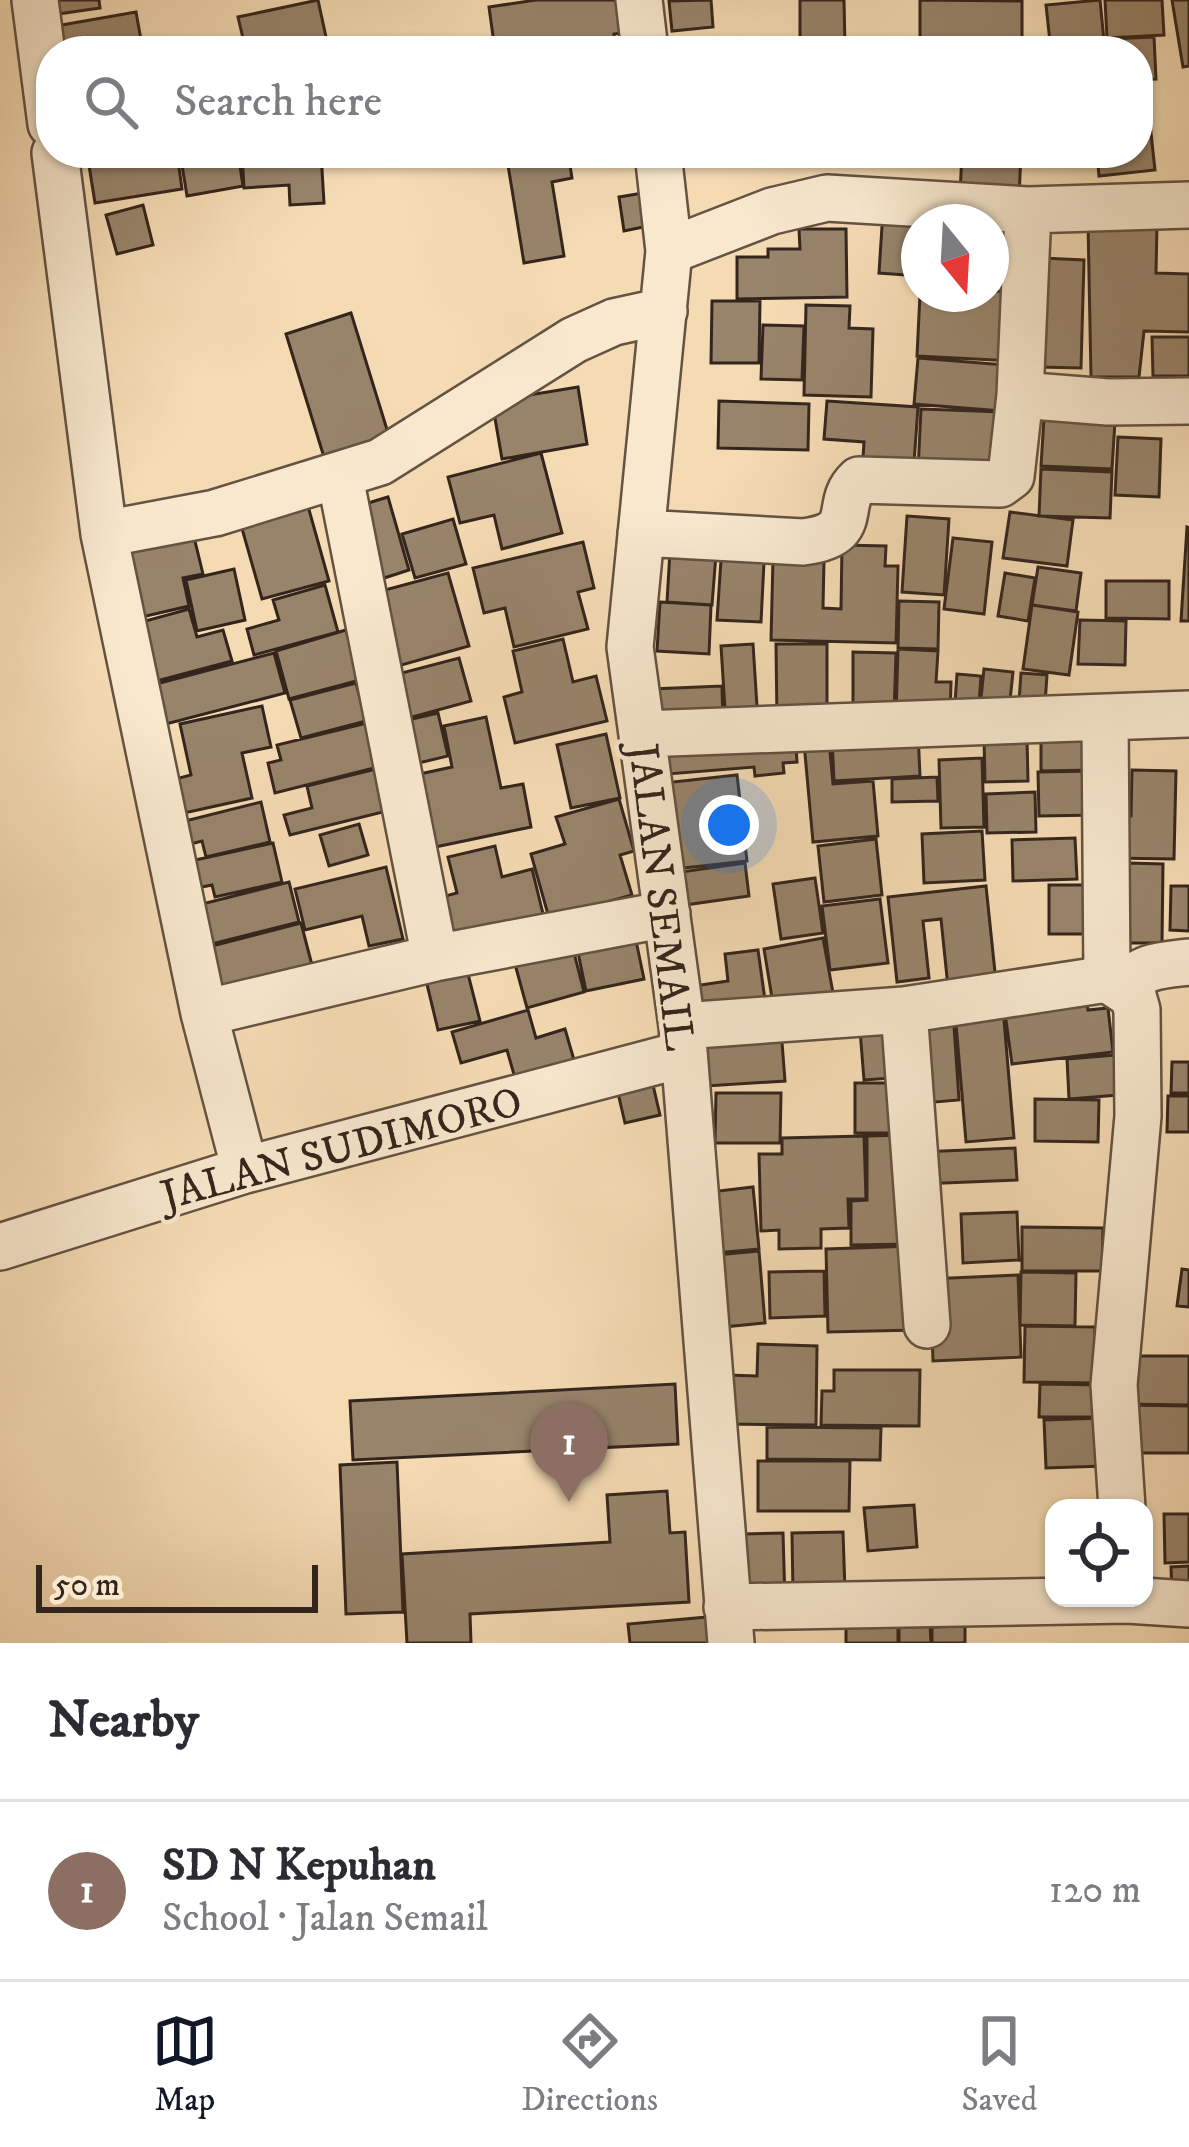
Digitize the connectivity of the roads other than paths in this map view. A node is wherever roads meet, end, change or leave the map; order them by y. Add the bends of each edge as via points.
1 (35, 0) edge
2 (639, 0) edge
3 (40, 36) edge
4 (643, 36) edge
5 (57, 168) edge
6 (660, 168) edge
7 (1189, 205) edge
8 (1028, 210) junction
9 (669, 250) junction
10 (664, 311) junction
11 (1020, 395) junction
12 (1189, 401) edge
13 (340, 477) junction
14 (104, 533) junction
15 (641, 533) junction
16 (1189, 714) edge
17 (1105, 720) junction
18 (642, 734) junction
19 (668, 914) junction
20 (435, 958) junction
21 (1189, 962) edge
22 (1116, 983) junction
23 (904, 1010) junction
24 (204, 1013) junction
25 (683, 1040) junction
26 (245, 1170) junction
27 (0, 1247) edge
28 (927, 1325) dead end
29 (1120, 1499) edge
30 (1153, 1601) edge
31 (1045, 1604) edge
32 (1189, 1604) edge
33 (729, 1625) edge

1 - 3 street
2 - 4 street
5 - 14 street
6 - 9 street, JALAN SEMAIL
7 - 8 street
8 - 9 street via 826,198
8 - 11 street
9 - 10 street, JALAN SEMAIL
10 - 13 street via 574,340 402,452
10 - 15 street, JALAN SEMAIL
11 - 12 street
11 - 15 street via 1011,476 1000,484 859,480 839,528 803,542
13 - 14 street
13 - 20 street
14 - 24 street
15 - 18 street, JALAN SEMAIL via 630,647
16 - 17 street
17 - 18 street
17 - 22 street
18 - 19 street, JALAN SEMAIL
19 - 20 street
19 - 25 street, JALAN SEMAIL
20 - 24 street
21 - 22 street, JALAN SUDIMORO via 1146,968
22 - 23 street, JALAN SUDIMORO
22 - 29 street via 1137,1010 1138,1116 1114,1384
23 - 25 street, JALAN SUDIMORO
23 - 28 street
24 - 26 street
25 - 26 street, JALAN SUDIMORO
25 - 33 street, JALAN SEMAIL
26 - 27 street, JALAN SUDIMORO
30 - 32 street
31 - 33 street

